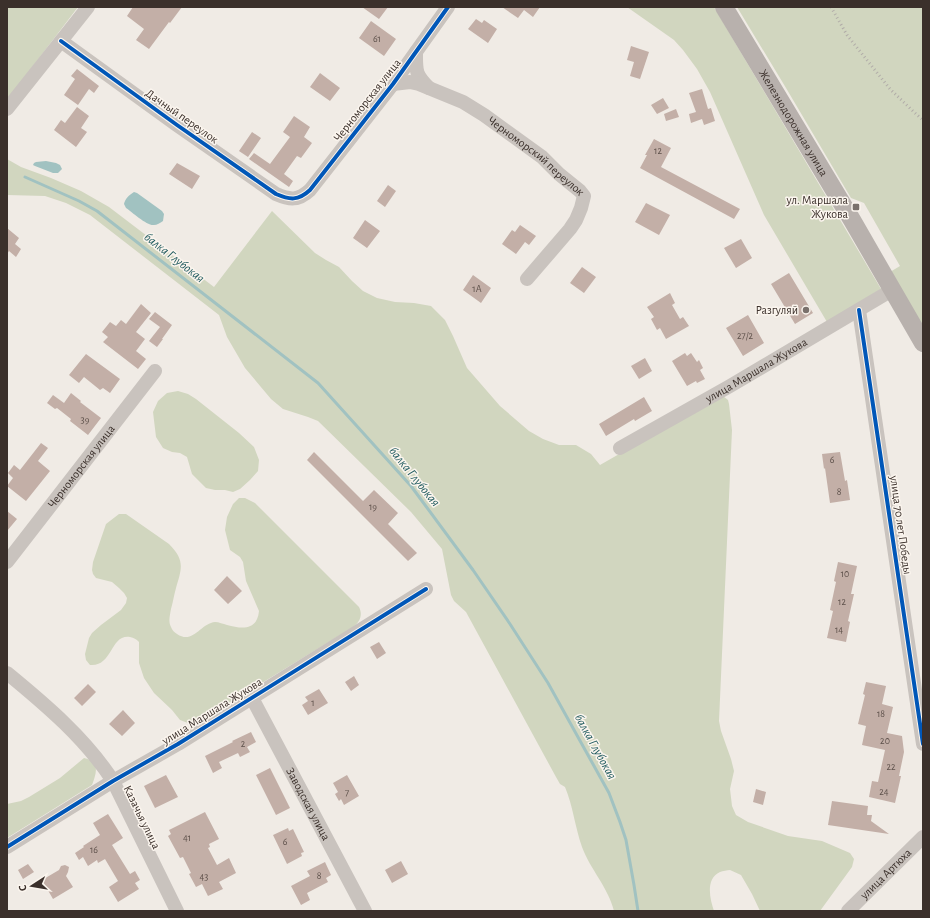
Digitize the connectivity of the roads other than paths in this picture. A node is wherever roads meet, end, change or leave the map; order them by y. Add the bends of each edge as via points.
1 (88, 7) edge
2 (448, 7) edge
3 (724, 7) edge
4 (61, 41) junction
5 (416, 52) junction
6 (393, 84) junction
7 (429, 88) junction
8 (7, 110) edge
9 (296, 198) joint
10 (528, 279) dead end
11 (892, 290) junction
12 (859, 310) junction
13 (923, 343) edge
14 (155, 371) dead end
15 (620, 448) dead end
16 (7, 562) edge
17 (426, 589) dead end
18 (7, 674) edge
19 (252, 698) junction
20 (923, 744) edge
21 (113, 781) junction
22 (923, 837) edge
23 (7, 847) edge
24 (177, 911) edge
25 (365, 911) edge
26 (848, 911) edge

1 - 4 street
2 - 5 street, Черноморская улица
3 - 11 main road, Железнодорожная улица
4 - 8 street
4 - 9 street, Дачный переулок via 276,194
5 - 6 street, Черноморская улица
5 - 7 street via 417,72
6 - 7 street, Черноморский переулок via 410,82
6 - 9 street, Черноморская улица via 310,190
7 - 10 street, Черноморский переулок via 463,102 484,115 542,157 584,196 576,220 570,229
11 - 12 street, улица Маршала Жукова
11 - 13 main road, Железнодорожная улица
12 - 15 street, улица Маршала Жукова
12 - 20 street, улица 70 лет Победы
14 - 16 street, Черноморская улица
17 - 19 street, улица Маршала Жукова
18 - 21 street, Казачья улица via 35,696 84,743
19 - 21 street, улица Маршала Жукова
19 - 25 street, Заводская улица
21 - 23 street, улица Маршала Жукова
21 - 24 street, Казачья улица
22 - 26 street, улица Артюха

